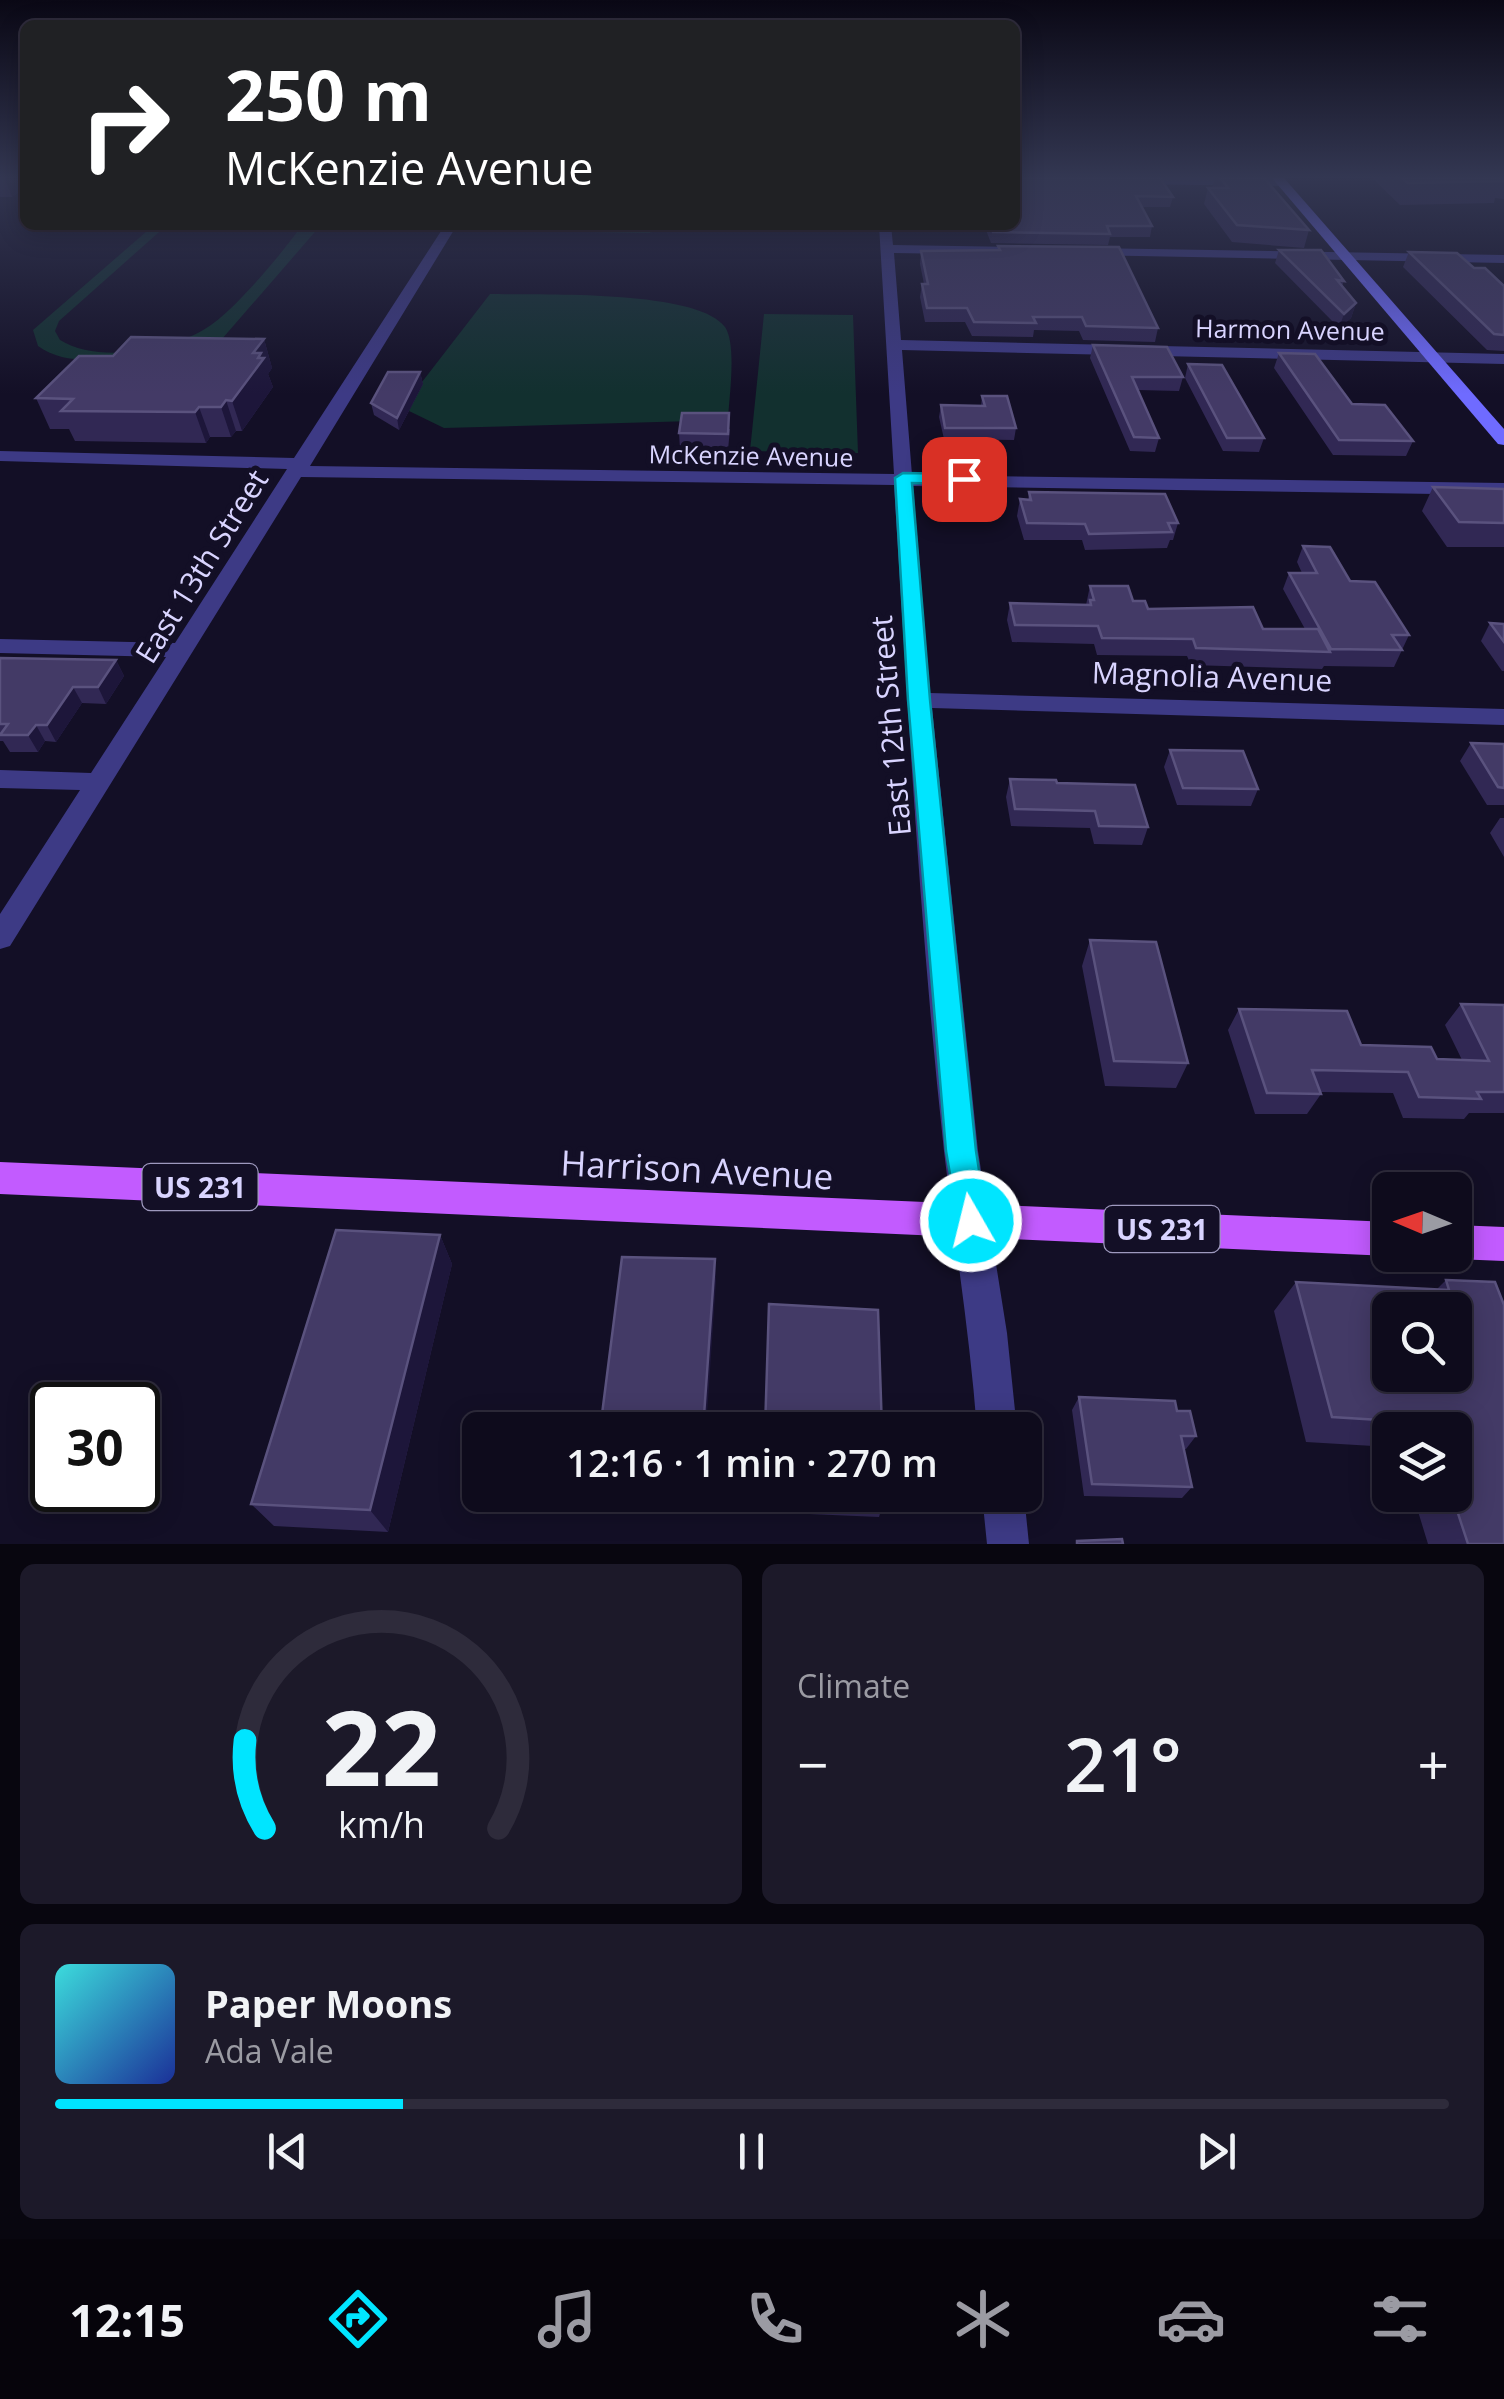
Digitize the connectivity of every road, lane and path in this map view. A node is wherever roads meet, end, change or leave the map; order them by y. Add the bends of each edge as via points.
1 (435, 250) edge
2 (888, 250) edge
3 (968, 250) edge
4 (1340, 250) edge
5 (1039, 251) edge
6 (1078, 252) edge
7 (1344, 255) junction
8 (1504, 259) edge
9 (896, 345) junction
10 (1433, 358) junction
11 (1504, 360) edge
12 (1504, 440) edge
13 (0, 456) edge
14 (299, 468) junction
15 (903, 478) junction
16 (1504, 489) edge
17 (0, 646) edge
18 (184, 650) junction
19 (919, 700) junction
20 (1504, 717) edge
21 (0, 779) edge
22 (100, 782) junction
23 (0, 938) edge
24 (0, 1178) edge
25 (971, 1221) junction
26 (1372, 1238) edge
27 (1472, 1243) edge
28 (1504, 1244) edge
29 (995, 1412) edge
30 (1005, 1512) edge
31 (1008, 1544) edge

1 - 14 street, East 13th Street
2 - 9 street, East 12th Street
3 - 5 street
4 - 7 main road
6 - 7 street
7 - 8 street
7 - 10 main road
9 - 10 street, Harmon Avenue
9 - 15 street, East 12th Street
10 - 11 street, Harmon Avenue
10 - 12 main road
13 - 14 street, McKenzie Avenue
14 - 15 street, McKenzie Avenue
14 - 18 street, East 13th Street
15 - 16 street, McKenzie Avenue
15 - 19 street, East 12th Street
17 - 18 street
18 - 22 street, East 13th Street
19 - 20 street, Magnolia Avenue
19 - 25 street, East 12th Street
21 - 22 street
22 - 23 street, East 13th Street
24 - 25 main road, Harrison Avenue / US 231
25 - 26 main road, Harrison Avenue / US 231
25 - 29 street, East 12th Street
27 - 28 main road
30 - 31 street

